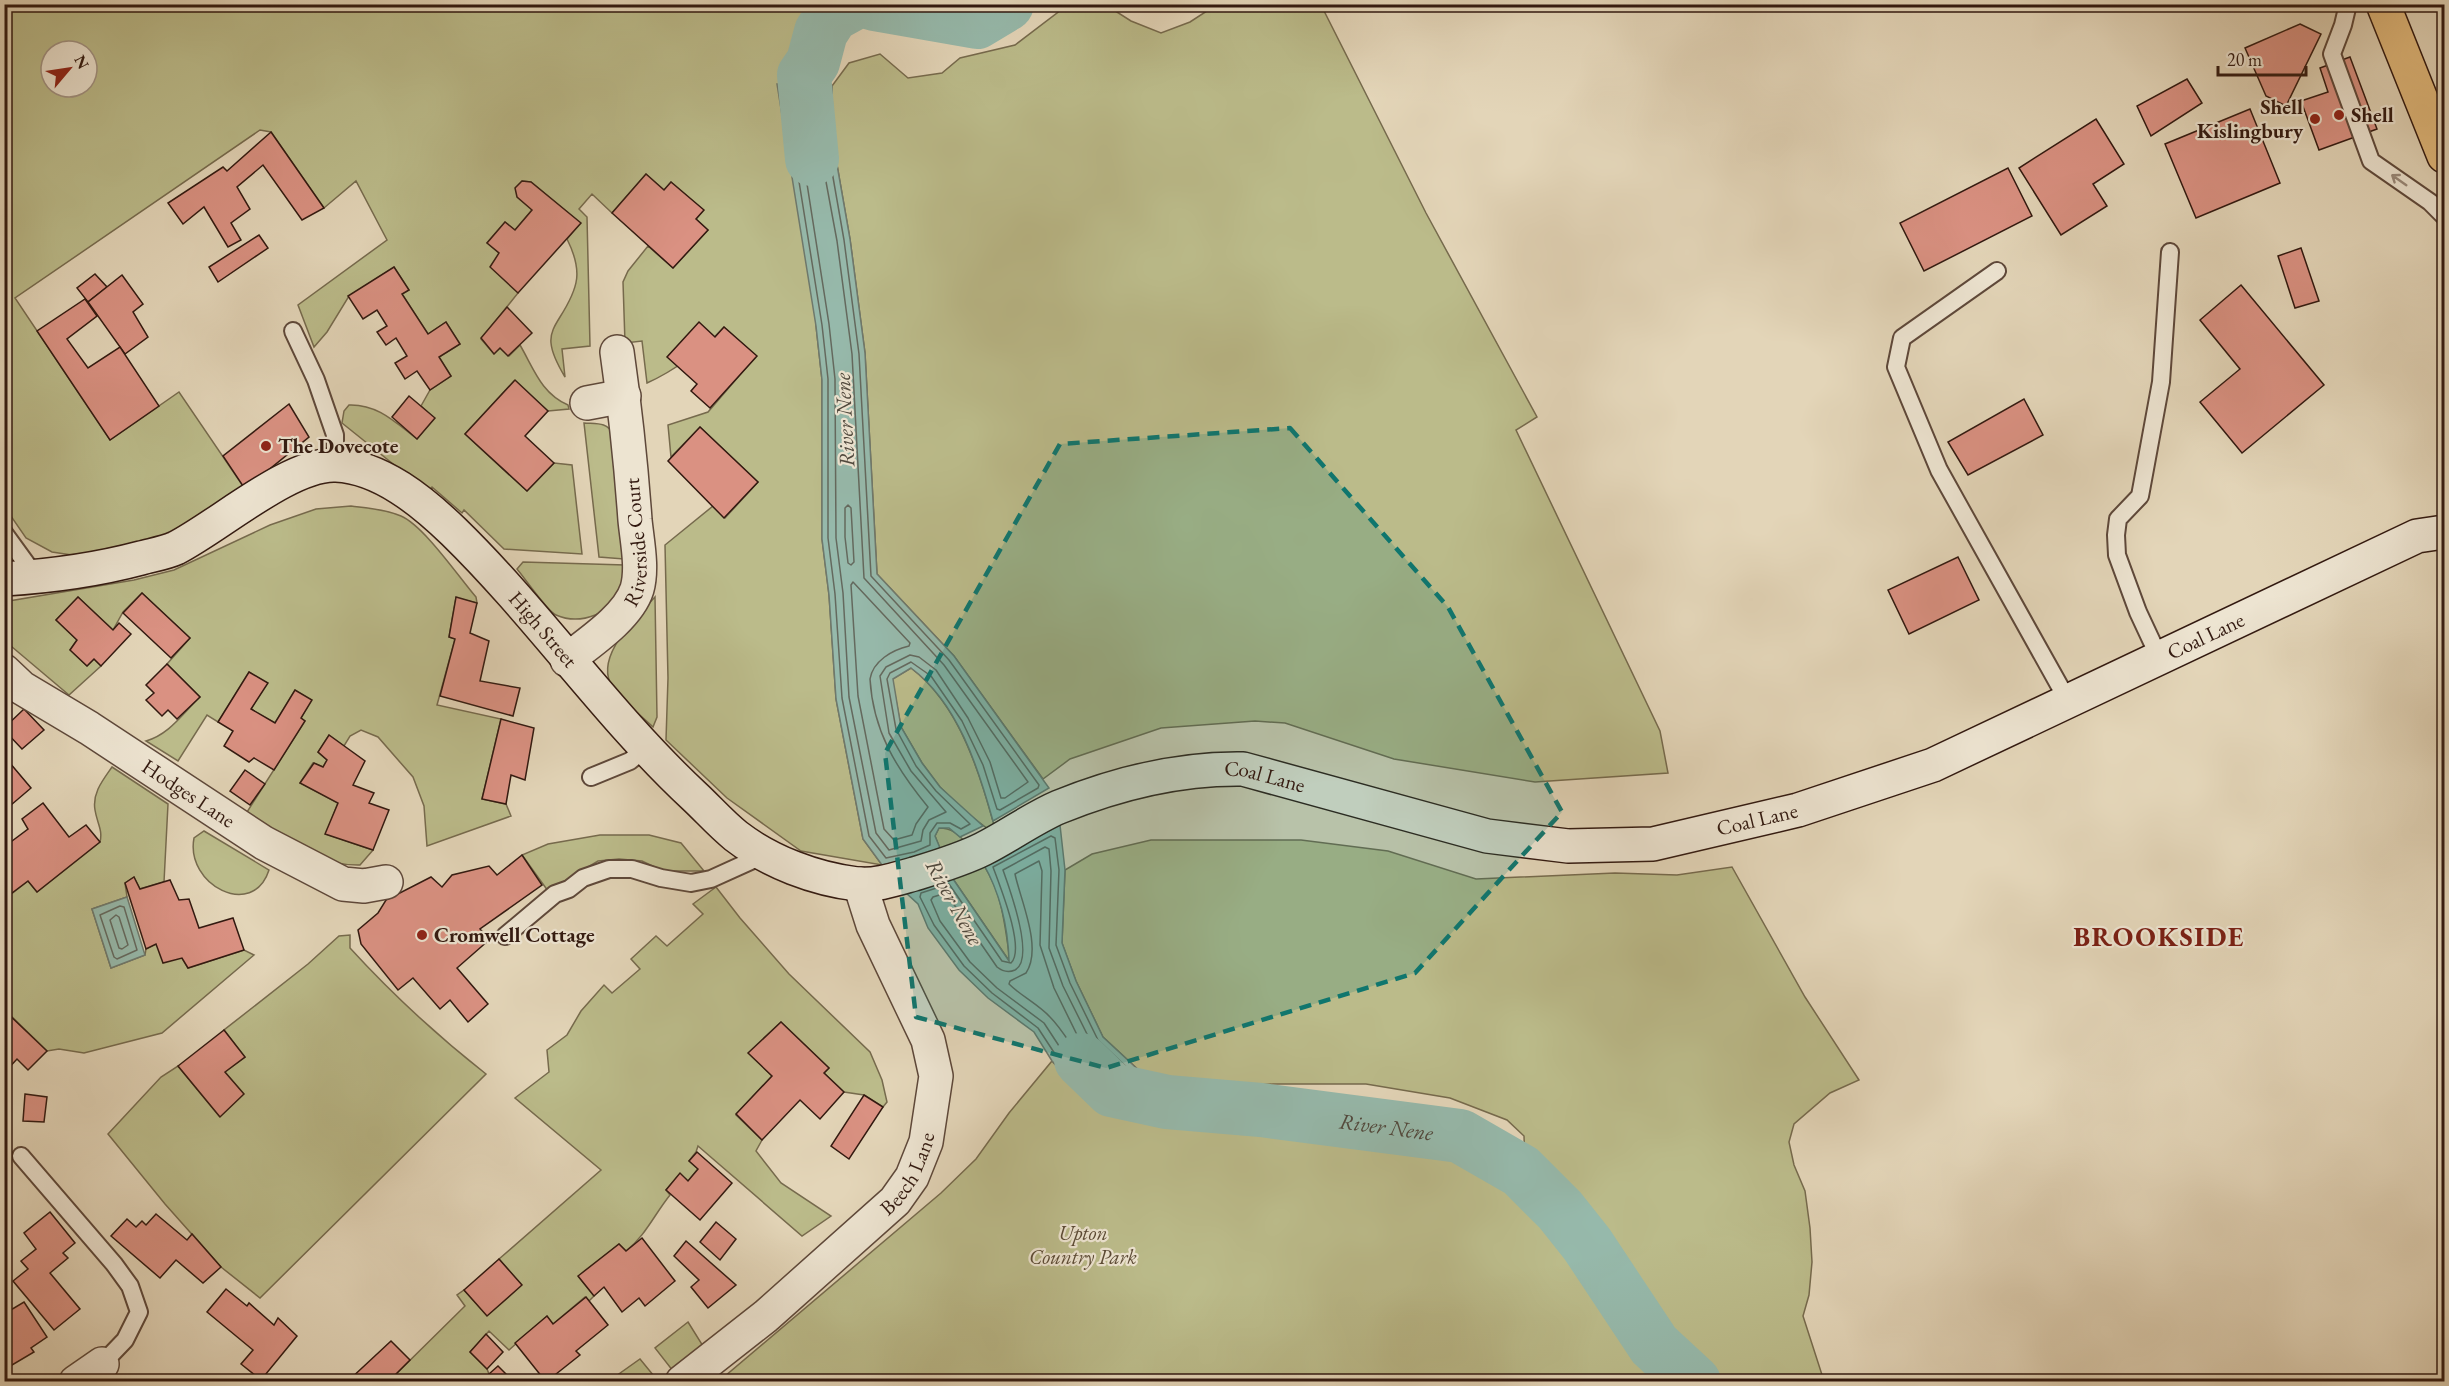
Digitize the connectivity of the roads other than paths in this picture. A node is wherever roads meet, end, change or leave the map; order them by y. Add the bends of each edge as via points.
1 (2348, 4) edge
2 (2383, 4) edge
3 (2445, 156) edge
4 (2445, 216) edge
5 (2170, 252) dead end
6 (1997, 271) dead end
7 (294, 331) dead end
8 (617, 352) dead end
9 (624, 396) junction
10 (587, 402) dead end
11 (335, 465) junction
12 (2445, 512) edge
13 (4, 533) edge
14 (2431, 534) edge
15 (20, 578) edge
16 (2159, 657) junction
17 (567, 660) junction
18 (4, 671) edge
19 (2068, 701) junction
20 (646, 748) junction
21 (591, 777) dead end
22 (1056, 808) joint
23 (766, 854) junction
24 (386, 882) dead end
25 (860, 884) junction
26 (505, 936) dead end
27 (21, 1156) dead end
28 (89, 1373) edge
29 (682, 1382) edge

4 -> 1 lane via 2371,161 2332,54
2 - 3 highway
5 - 16 lane via 2162,382 2140,496 2118,519 2116,535 2117,555
6 - 19 lane via 1902,338 1896,367 1939,470
7 - 11 lane via 335,435
8 - 9 street, Riverside Court
9 - 10 street
9 - 17 street, Riverside Court via 639,562 637,588 611,625
11 - 15 street, High Street via 296,473 173,549 107,567
11 - 17 street, High Street via 388,481 426,504 486,563
12 - 14 street, Coal Lane
13 - 15 lane
14 - 16 street, Coal Lane
16 - 19 street, Coal Lane
17 - 20 street, High Street
18 - 24 street, Hodges Lane via 22,688 264,843 343,884
19 - 22 street, Coal Lane via 1922,769 1798,810 1653,844 1568,846 1487,836 1243,769 1187,770 1110,788
20 - 21 lane via 630,761
20 - 23 street, High Street via 737,836
22 - 25 street, High Street via 943,865 892,880
23 - 25 street, High Street via 804,872
23 - 26 lane via 711,879 691,883 632,869 609,869 555,894
25 - 29 street, Beech Lane via 873,925 928,1040 936,1076 926,1142 912,1177 896,1202 766,1316
27 - 28 lane via 114,1264 130,1286 139,1312 125,1340

